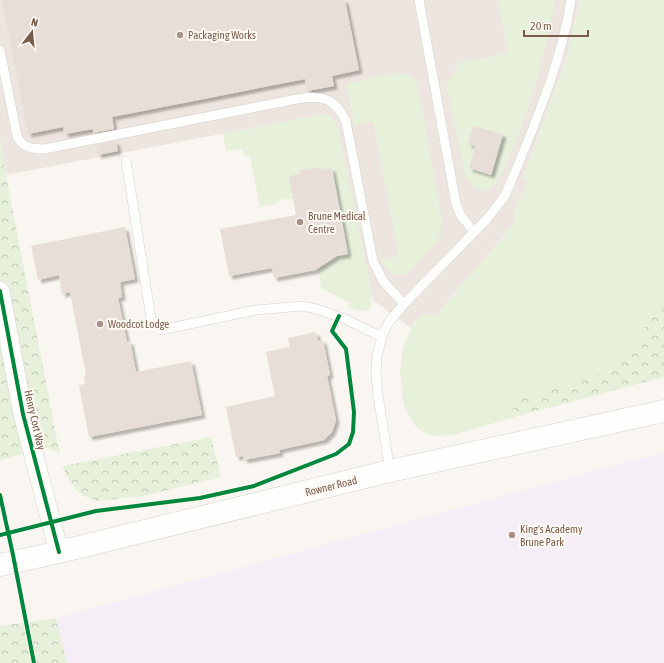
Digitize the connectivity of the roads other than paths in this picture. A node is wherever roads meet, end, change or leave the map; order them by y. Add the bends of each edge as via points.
1 (419, 0) edge
2 (571, 0) edge
3 (0, 50) edge
4 (126, 161) dead end
5 (474, 232) junction
6 (0, 291) edge
7 (404, 304) junction
8 (382, 337) junction
9 (664, 411) edge
10 (390, 471) junction
11 (59, 552) junction
12 (0, 565) edge

1 - 5 lane via 456,204 461,216
2 - 5 lane via 554,74 511,182 493,212
3 - 7 lane via 17,136 22,144 34,149 297,99 313,97 329,100 338,107 346,122 373,261 383,281
4 - 8 lane via 154,327 166,330 256,310 302,306 317,308 346,319
5 - 7 lane
6 - 11 street, Henry Cort Way via 24,414
7 - 8 lane via 389,322
8 - 10 lane via 376,362 376,385
9 - 10 main road, Rowner Road
10 - 11 main road, Rowner Road
11 - 12 main road, Rowner Road

